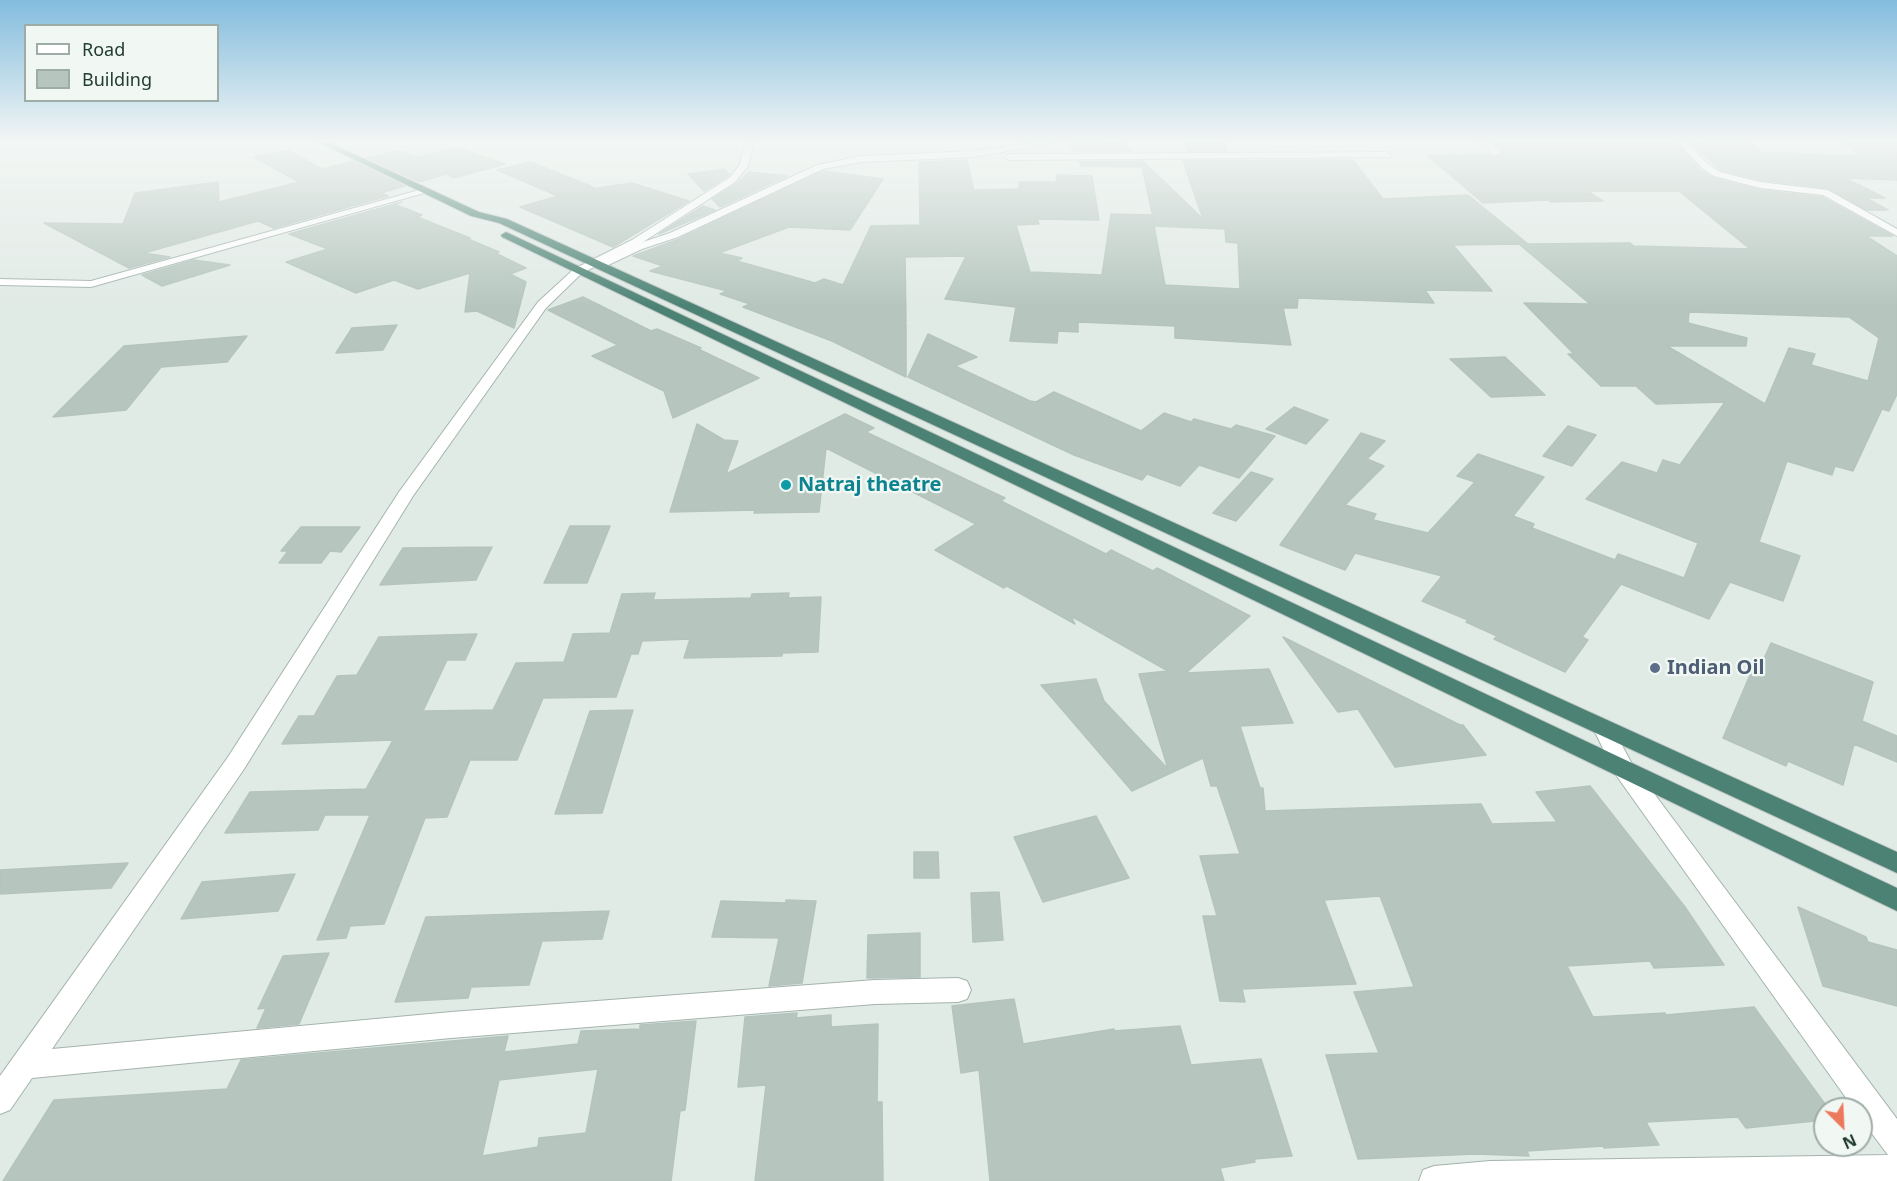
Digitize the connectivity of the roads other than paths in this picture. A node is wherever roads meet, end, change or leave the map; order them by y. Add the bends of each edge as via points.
1 (404, 197) edge
2 (439, 197) edge
3 (706, 197) edge
4 (755, 197) edge
5 (1834, 197) edge
6 (1897, 234) edge
7 (591, 267) junction
8 (0, 282) edge
9 (1603, 728) junction
10 (1624, 769) junction
11 (1897, 863) edge
12 (1897, 900) edge
13 (958, 990) dead end
14 (24, 1065) junction
15 (0, 1100) edge
16 (1897, 1143) edge
17 (1897, 1170) edge
18 (1434, 1181) edge

1 - 8 street via 92,284
2 - 7 highway via 475,214 488,226
3 - 7 street
4 - 7 street via 674,235
5 - 6 street
7 - 9 highway
7 - 10 highway
7 - 14 street via 542,305 405,495 237,764
9 - 10 street
9 - 11 highway
10 - 12 highway
10 - 16 street
13 - 14 street via 875,992 451,1025
14 - 15 street
17 - 18 street via 1490,1176

